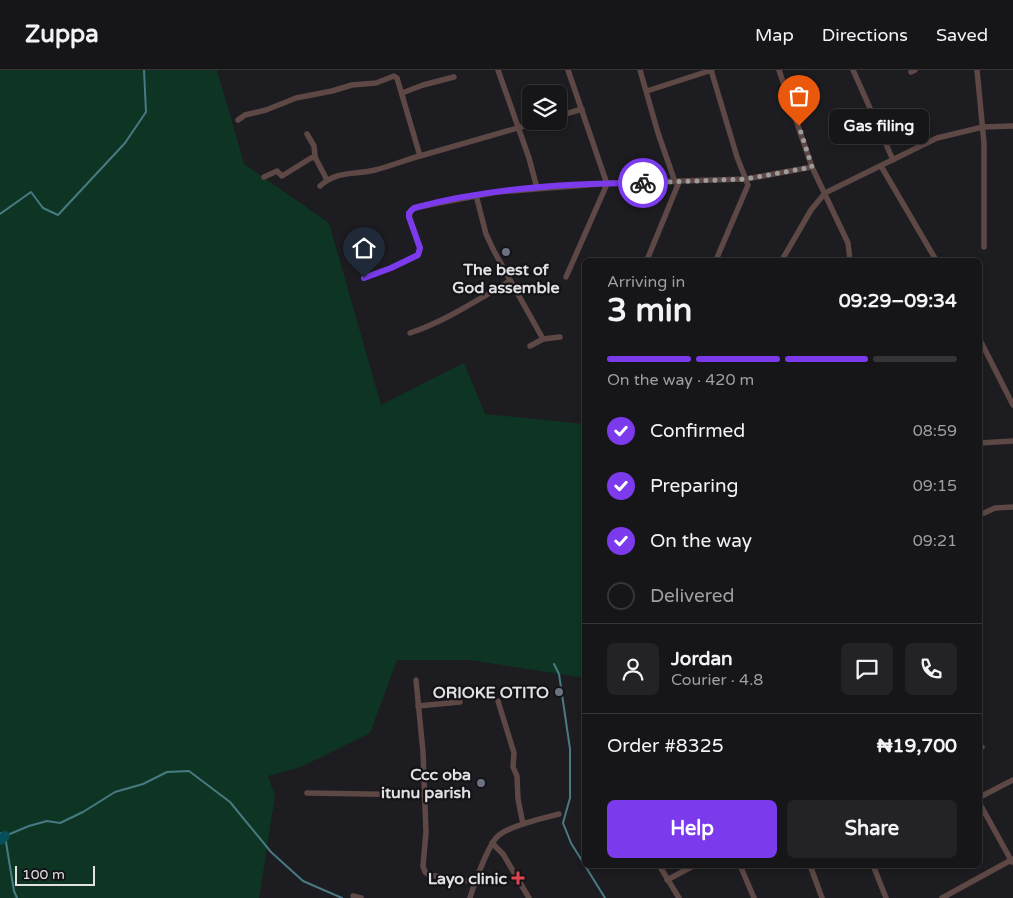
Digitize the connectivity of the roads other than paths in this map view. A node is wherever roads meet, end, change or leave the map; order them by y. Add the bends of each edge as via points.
1 (498, 70) edge
2 (568, 70) edge
3 (640, 70) edge
4 (711, 70) edge
5 (779, 70) edge
6 (853, 70) edge
7 (977, 70) edge
8 (395, 73) edge
9 (454, 77) dead end
10 (646, 91) junction
11 (402, 93) junction
12 (582, 109) junction
13 (567, 114) edge
14 (238, 120) dead end
15 (983, 126) junction
16 (1013, 126) edge
17 (522, 128) edge
18 (518, 129) junction
19 (307, 134) dead end
20 (420, 156) junction
21 (315, 157) junction
22 (893, 160) junction
23 (881, 166) junction
24 (812, 167) junction
25 (264, 177) dead end
26 (746, 179) junction
27 (327, 180) junction
28 (677, 182) junction
29 (607, 184) junction
30 (320, 186) dead end
31 (537, 188) junction
32 (826, 193) junction
33 (476, 196) junction
34 (984, 248) dead end
35 (648, 258) edge
36 (717, 258) edge
37 (783, 258) edge
38 (850, 258) edge
39 (935, 258) edge
40 (566, 277) dead end
41 (364, 278) dead end
42 (510, 281) junction
43 (410, 333) dead end
44 (560, 337) dead end
45 (543, 339) junction
46 (982, 344) edge
47 (530, 346) dead end
48 (1013, 405) edge
49 (1013, 441) edge
50 (982, 442) edge
51 (1013, 507) edge
52 (982, 514) edge
53 (416, 680) dead end
54 (498, 701) dead end
55 (460, 702) dead end
56 (418, 706) junction
57 (1013, 780) edge
58 (307, 793) dead end
59 (425, 795) junction
60 (982, 797) edge
61 (982, 808) edge
62 (559, 814) dead end
63 (523, 824) junction
64 (492, 843) junction
65 (1012, 861) edge
66 (660, 868) edge
67 (689, 868) edge
68 (741, 868) edge
69 (811, 868) edge
70 (874, 868) edge
71 (667, 880) junction
72 (475, 882) junction
73 (354, 896) dead end
74 (361, 898) edge
75 (470, 898) edge
76 (529, 898) edge
77 (679, 898) edge
78 (754, 898) edge
79 (822, 898) edge
80 (886, 898) edge
81 (942, 898) edge

1 - 18 street
2 - 12 street
3 - 10 street
4 - 10 street
4 - 26 street
5 - 24 street
6 - 22 street
7 - 15 street
8 - 11 street
8 - 14 street via 376,83 296,98
9 - 11 street
10 - 28 street
11 - 20 street
12 - 13 street
12 - 29 street
15 - 16 street
15 - 22 street via 937,138
15 - 34 street
17 - 18 street
18 - 20 street
18 - 31 street
19 - 21 street via 314,146
20 - 27 street
21 - 25 street via 282,176 278,171
21 - 27 street
22 - 23 street
23 - 32 street
23 - 39 street
24 - 26 street
24 - 32 street
26 - 28 street
26 - 36 street via 746,192
27 - 30 street
28 - 29 street
28 - 35 street
29 - 31 street
29 - 40 street
31 - 33 street
32 - 37 street via 811,210
32 - 38 street via 848,243
33 - 41 street via 412,210 409,217 420,248 418,255
33 - 42 street via 486,234
42 - 43 street via 459,311
42 - 45 street
44 - 45 street
45 - 47 street
46 - 48 street
49 - 50 street
51 - 52 street via 995,508
53 - 56 street
54 - 63 street via 514,753 513,767
55 - 56 street
56 - 59 street
57 - 60 street
58 - 59 street
59 - 72 street via 425,872 430,876
61 - 65 street
62 - 63 street
63 - 64 street via 503,832
64 - 72 street
64 - 76 street via 503,854
65 - 81 street
66 - 71 street
67 - 71 street
68 - 78 street
69 - 79 street
70 - 80 street
71 - 77 street
72 - 75 street
73 - 74 street

